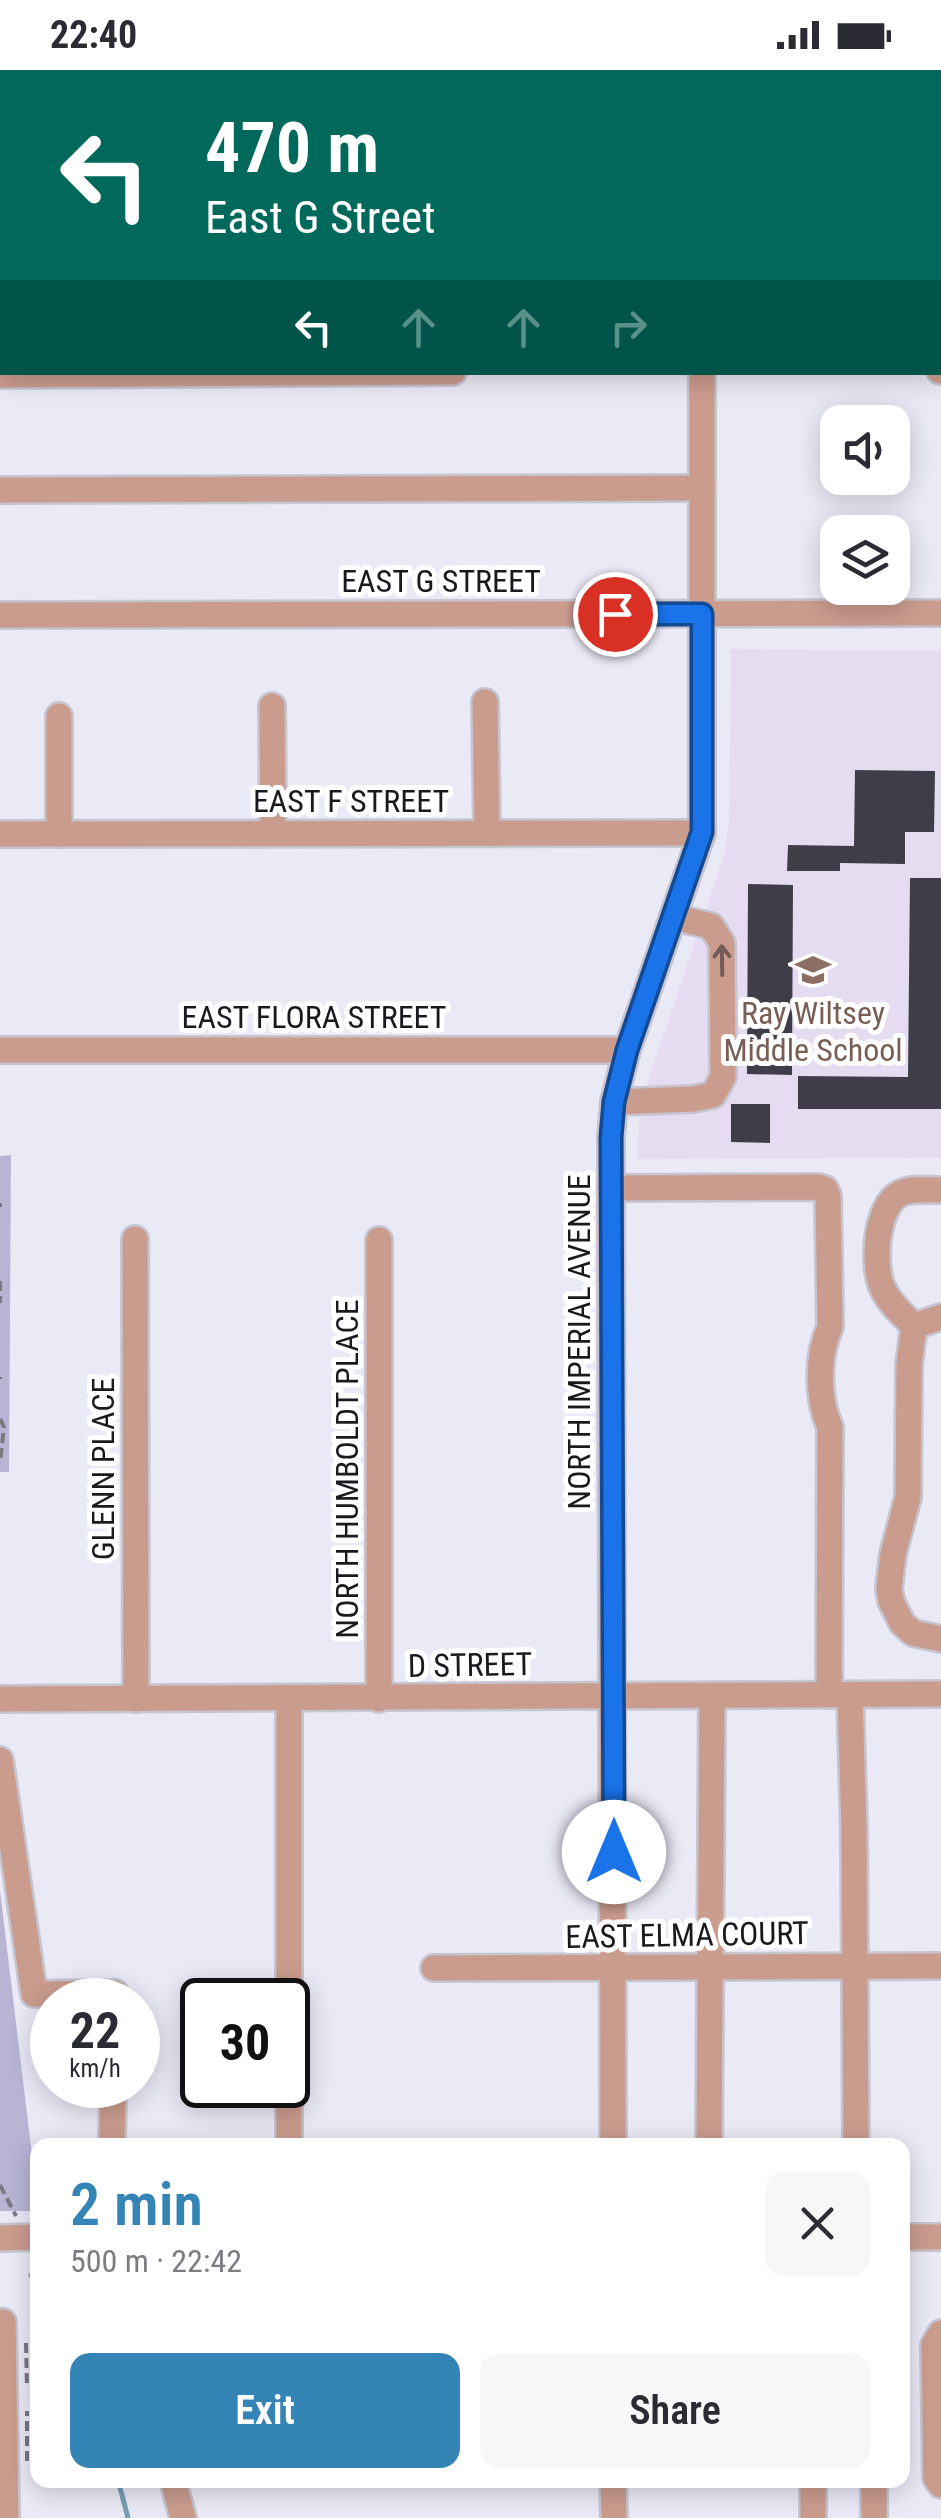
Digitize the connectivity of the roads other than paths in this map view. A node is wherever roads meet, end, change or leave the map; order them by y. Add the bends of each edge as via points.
1 (702, 375) edge
2 (702, 488) junction
3 (0, 490) edge
4 (941, 613) edge
5 (702, 614) junction
6 (0, 615) edge
7 (485, 702) dead end
8 (272, 706) dead end
9 (59, 716) dead end
10 (702, 832) junction
11 (487, 833) junction
12 (0, 834) edge
13 (59, 834) junction
14 (273, 834) junction
15 (673, 918) junction
16 (0, 1050) edge
17 (627, 1050) junction
18 (614, 1102) junction
19 (611, 1188) junction
20 (941, 1190) edge
21 (135, 1240) dead end
22 (380, 1240) dead end
23 (941, 1317) edge
24 (914, 1326) junction
25 (941, 1640) edge
26 (941, 1694) edge
27 (840, 1695) junction
28 (712, 1696) junction
29 (612, 1697) junction
30 (0, 1698) edge
31 (290, 1698) junction
32 (136, 1699) junction
33 (379, 1699) junction
34 (0, 1760) edge
35 (856, 1966) junction
36 (941, 1966) edge
37 (434, 1968) dead end
38 (708, 1968) junction
39 (615, 1969) junction
40 (32, 1978) edge
41 (113, 2108) edge
42 (112, 2138) edge
43 (289, 2138) edge
44 (614, 2138) edge
45 (709, 2138) edge
46 (856, 2138) edge
47 (910, 2237) edge
48 (941, 2237) edge
49 (0, 2238) edge
50 (30, 2238) edge
51 (4, 2322) dead end
52 (941, 2333) edge
53 (941, 2485) edge
54 (175, 2488) edge
55 (613, 2488) edge
56 (813, 2488) edge
57 (874, 2488) edge
58 (6, 2518) edge
59 (182, 2518) edge
60 (614, 2518) edge
61 (813, 2518) edge
62 (874, 2518) edge

1 - 2 street, NORTH IMPERIAL AVENUE
2 - 3 street
2 - 5 street, NORTH IMPERIAL AVENUE
4 - 5 street, EAST G STREET
5 - 6 street, EAST G STREET
5 - 10 street, NORTH IMPERIAL AVENUE
7 - 11 street
8 - 14 street
9 - 13 street
10 - 11 street, EAST F STREET
10 - 15 street, NORTH IMPERIAL AVENUE
11 - 14 street, EAST F STREET
12 - 13 street, EAST F STREET
13 - 14 street, EAST F STREET
15 - 17 street, NORTH IMPERIAL AVENUE
18 -> 15 street via 692,1100 713,1095 722,1078 722,943 712,926
16 - 17 street, EAST FLORA STREET
17 - 18 street, NORTH IMPERIAL AVENUE
18 - 19 street, NORTH IMPERIAL AVENUE
19 - 27 street via 825,1189 830,1327 822,1344 823,1410 830,1427
19 - 29 street, NORTH IMPERIAL AVENUE
20 - 24 street via 901,1193 880,1222 880,1282
21 - 32 street, GLENN PLACE
22 - 33 street, NORTH HUMBOLDT PLACE
23 - 24 street
24 - 25 street via 908,1497 889,1588 902,1624
26 - 27 street, D STREET
27 - 28 street, D STREET
27 - 35 street
28 - 29 street, D STREET
28 - 38 street
29 - 33 street, D STREET
29 - 39 street, NORTH IMPERIAL AVENUE
30 - 32 street, D STREET
31 - 32 street, D STREET
31 - 33 street, D STREET
31 - 43 street
34 - 40 street
35 - 36 street, EAST ELMA COURT
35 - 38 street, EAST ELMA COURT
35 - 46 street
37 - 39 street, EAST ELMA COURT
38 - 39 street, EAST ELMA COURT
38 - 45 street
39 - 44 street, NORTH IMPERIAL AVENUE
41 - 42 street
47 - 48 street
49 - 50 street
51 - 58 street
52 - 53 street via 934,2345
54 - 59 street
55 - 60 street
56 - 61 street
57 - 62 street

